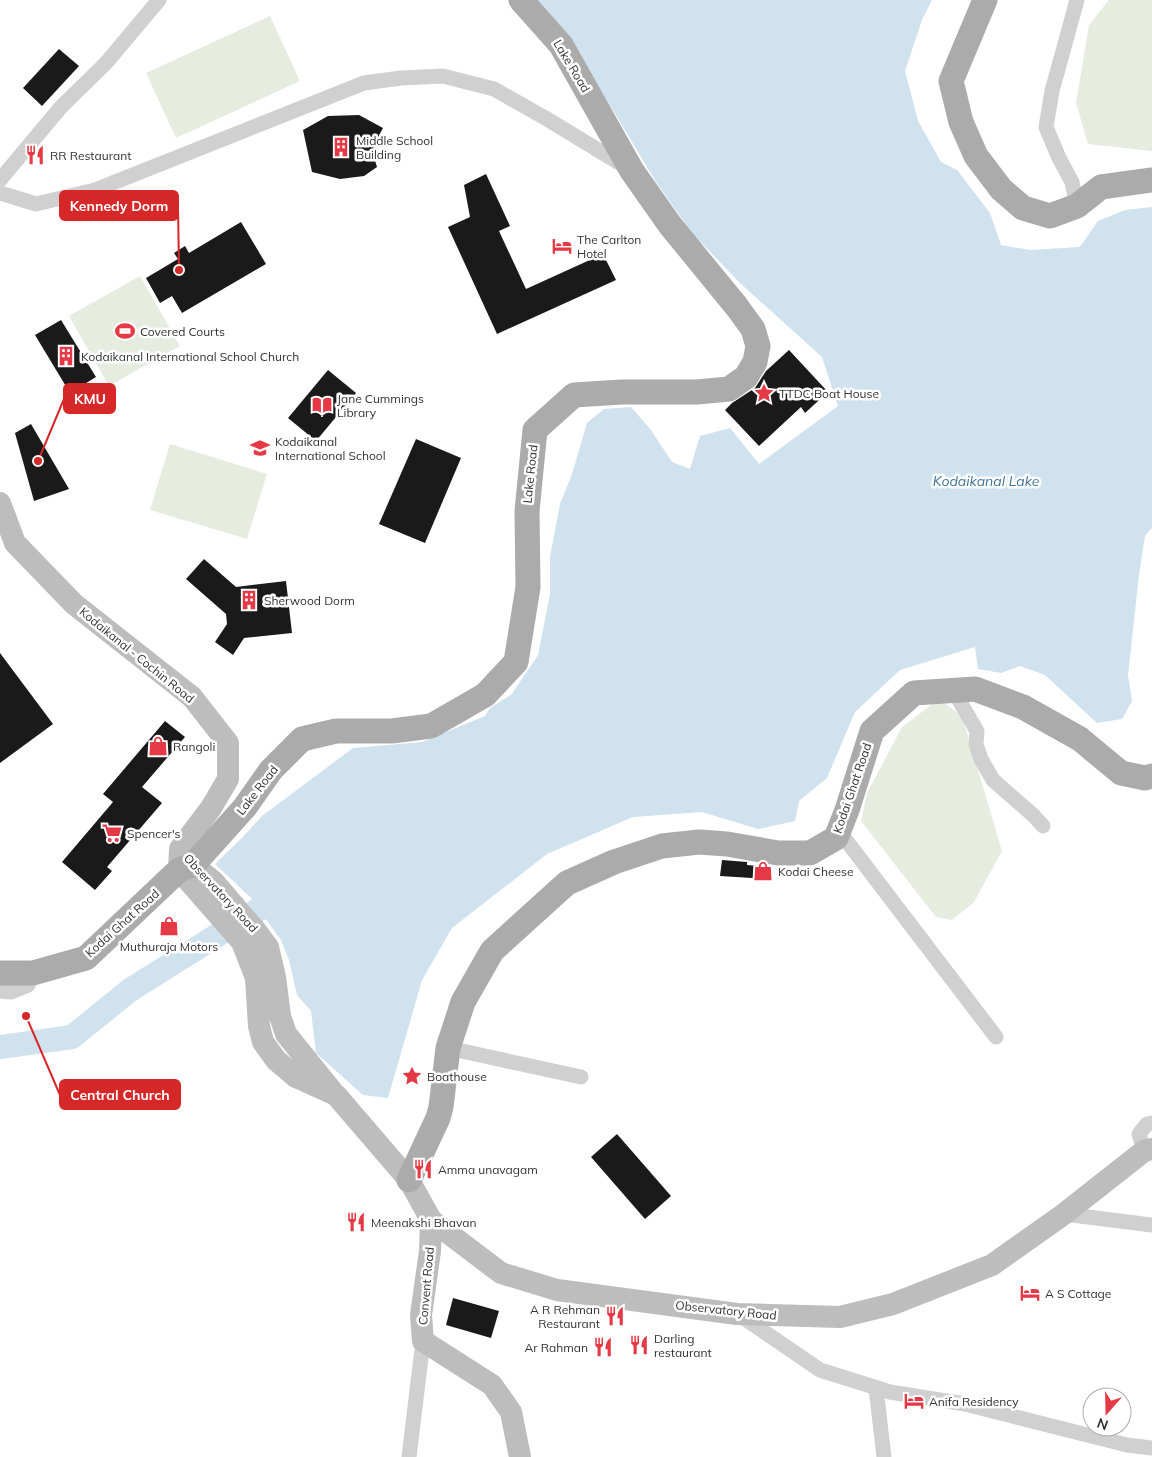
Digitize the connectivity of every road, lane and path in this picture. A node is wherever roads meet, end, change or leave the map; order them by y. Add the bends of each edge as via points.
1 (159, 0) edge
2 (521, 0) edge
3 (985, 0) edge
4 (1077, 0) edge
5 (632, 171) junction
6 (0, 180) edge
7 (1152, 180) edge
8 (0, 193) edge
9 (1077, 206) junction
10 (0, 503) edge
11 (953, 690) junction
12 (1152, 776) edge
13 (1043, 826) dead end
14 (839, 831) junction
15 (184, 861) junction
16 (0, 972) edge
17 (33, 973) junction
18 (0, 991) edge
19 (996, 1037) dead end
20 (448, 1048) junction
21 (581, 1077) dead end
22 (1152, 1123) edge
23 (1148, 1150) edge
24 (409, 1180) junction
25 (1064, 1214) junction
26 (431, 1220) junction
27 (1152, 1226) edge
28 (737, 1314) junction
29 (423, 1340) junction
30 (876, 1388) junction
31 (1152, 1448) edge
32 (409, 1457) edge
33 (520, 1457) edge
34 (884, 1457) edge

1 - 6 street via 106,63 61,107
2 - 5 main road, Lake Road via 562,45
3 - 9 main road via 951,81 961,122 976,156 1001,189 1023,208 1050,216
4 - 9 street via 1052,90 1046,128 1072,182
5 - 8 street via 494,89 443,76 364,83 95,190 36,204
5 - 15 main road, Lake Road via 753,330 757,338 757,354 746,377 729,390 574,395 535,430 526,510 528,588 516,662 485,695 431,726 392,731 336,731 302,739 271,770 245,807
7 - 9 main road via 1101,187
10 - 15 main road, Kodaikanal - Cochin Road via 15,543 74,604 192,697 228,743 228,779
11 - 12 main road, Kodai Ghat Road via 974,689 1023,707 1080,739 1121,773 1145,778
11 - 13 street via 977,731 976,744 993,780
11 - 14 main road, Kodai Ghat Road via 914,694 872,731
14 - 19 street
14 - 20 main road, Kodai Ghat Road via 836,838 810,852 778,853 699,842 662,846 567,882 492,951 463,1002
15 - 17 main road, Kodai Ghat Road via 86,958
15 - 24 main road, Observatory Road via 249,936 263,1042 276,1060 296,1077 336,1095
16 - 17 main road, Kodai Ghat Road
17 - 18 street via 28,985 11,992
20 - 21 street
20 - 24 main road, Kodai Ghat Road via 438,1118
22 - 23 street via 1139,1134
23 - 25 main road, Observatory Road
24 - 26 main road, Observatory Road
25 - 27 street
25 - 28 main road, Observatory Road via 992,1265 893,1304 840,1317
26 - 28 main road, Observatory Road via 501,1273 557,1290
26 - 29 main road, Convent Road via 421,1315
28 - 30 street via 820,1370
29 - 32 street
29 - 33 main road, Convent Road via 492,1385 511,1412
30 - 31 street via 965,1404 1127,1445
30 - 34 street

